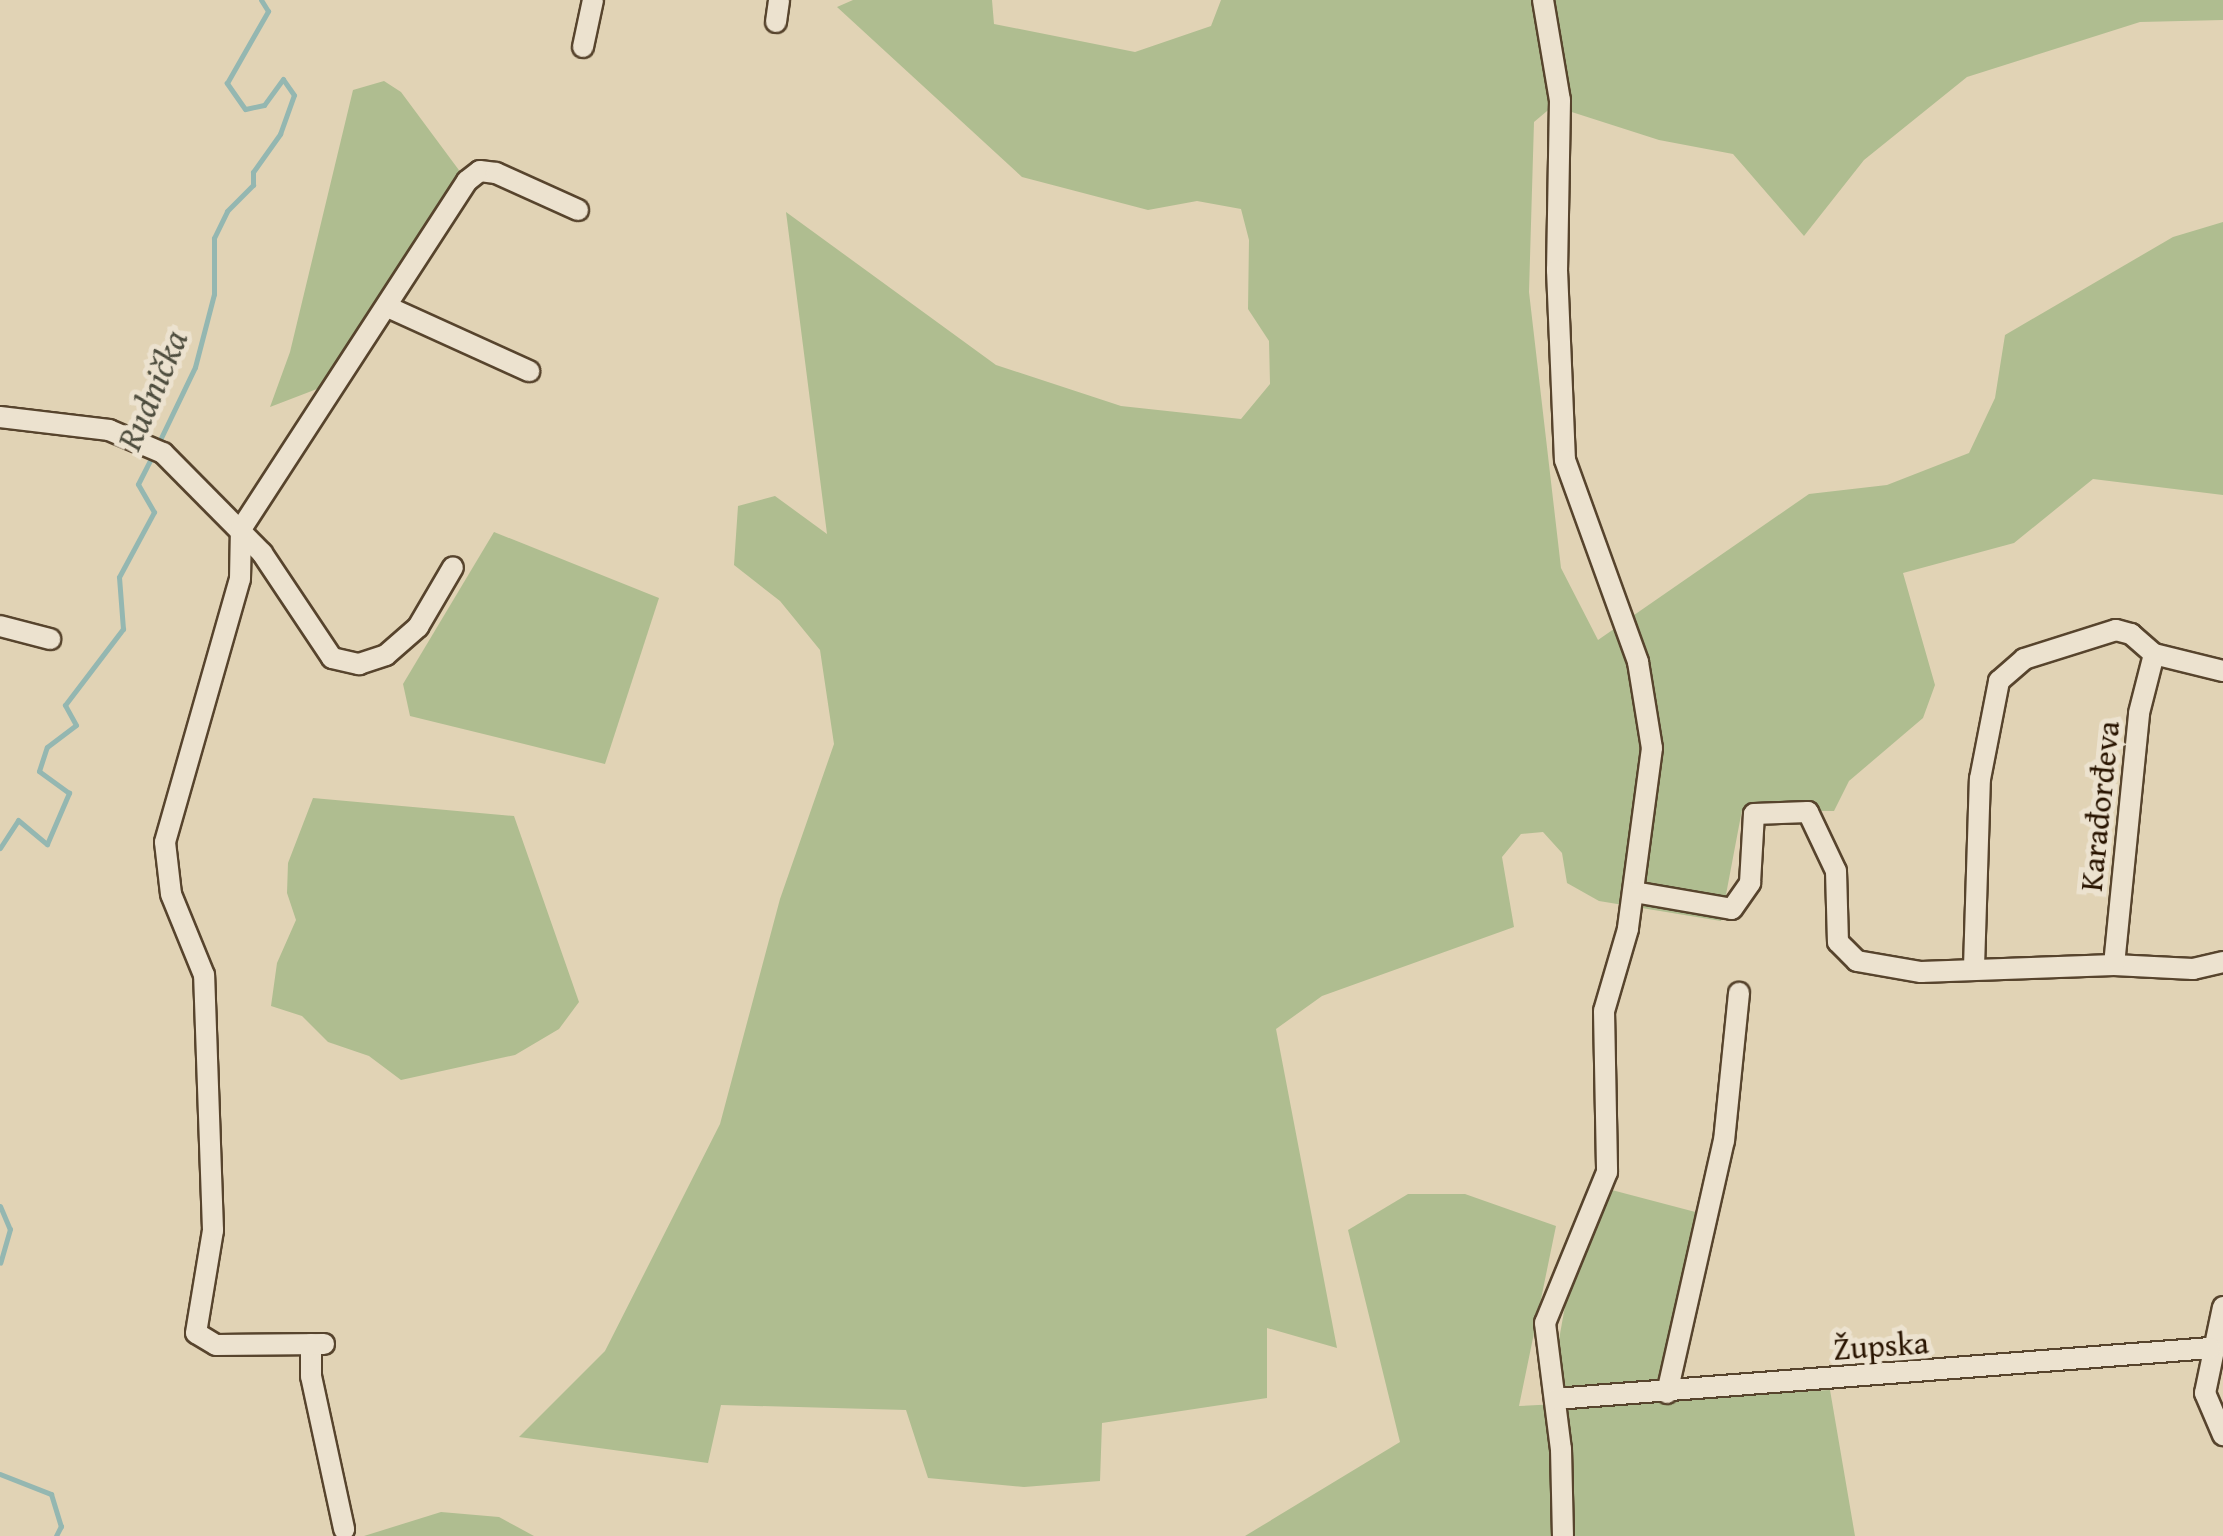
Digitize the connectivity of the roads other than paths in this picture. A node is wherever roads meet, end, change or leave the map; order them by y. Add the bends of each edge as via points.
1 (594, 0) edge
2 (779, 0) edge
3 (1542, 0) edge
4 (776, 22) dead end
5 (584, 47) dead end
6 (578, 210) dead end
7 (390, 308) junction
8 (528, 370) dead end
9 (0, 417) edge
10 (241, 529) junction
11 (453, 567) dead end
12 (0, 626) edge
13 (50, 639) dead end
14 (2154, 654) junction
15 (2223, 671) edge
16 (1634, 892) junction
17 (2223, 962) edge
18 (2114, 965) junction
19 (1974, 967) junction
20 (1739, 994) dead end
21 (2223, 1307) edge
22 (2210, 1348) junction
23 (1667, 1393) junction
24 (1555, 1399) junction
25 (2223, 1435) edge
26 (344, 1529) dead end
27 (1563, 1536) edge

1 - 5 street
2 - 4 street
3 - 16 street via 1560,100 1556,270 1565,460 1638,662 1652,748
6 - 7 street via 480,171 467,181
7 - 8 street
7 - 10 street
9 - 10 street via 141,440
10 - 11 street via 332,658 360,664 386,655 418,627
10 - 26 street via 240,580 165,842 171,894 204,974 213,1230 194,1320 202,1341 216,1345 318,1344 312,1376
12 - 13 street
14 - 15 street
14 - 18 street, Karađorđeva via 2139,714
14 - 19 street via 2132,634 2116,630 2024,659 1999,681 1980,779
16 - 19 street via 1732,909 1750,883 1754,814 1808,812 1836,871 1838,942 1846,956 1920,972
16 - 24 street via 1604,1011 1607,1172 1545,1323
17 - 18 street via 2193,969
18 - 19 street
20 - 23 street via 1724,1141
21 - 22 street
22 - 23 street, Župska
22 - 25 street via 2204,1393
23 - 24 street, Župska
24 - 27 street

